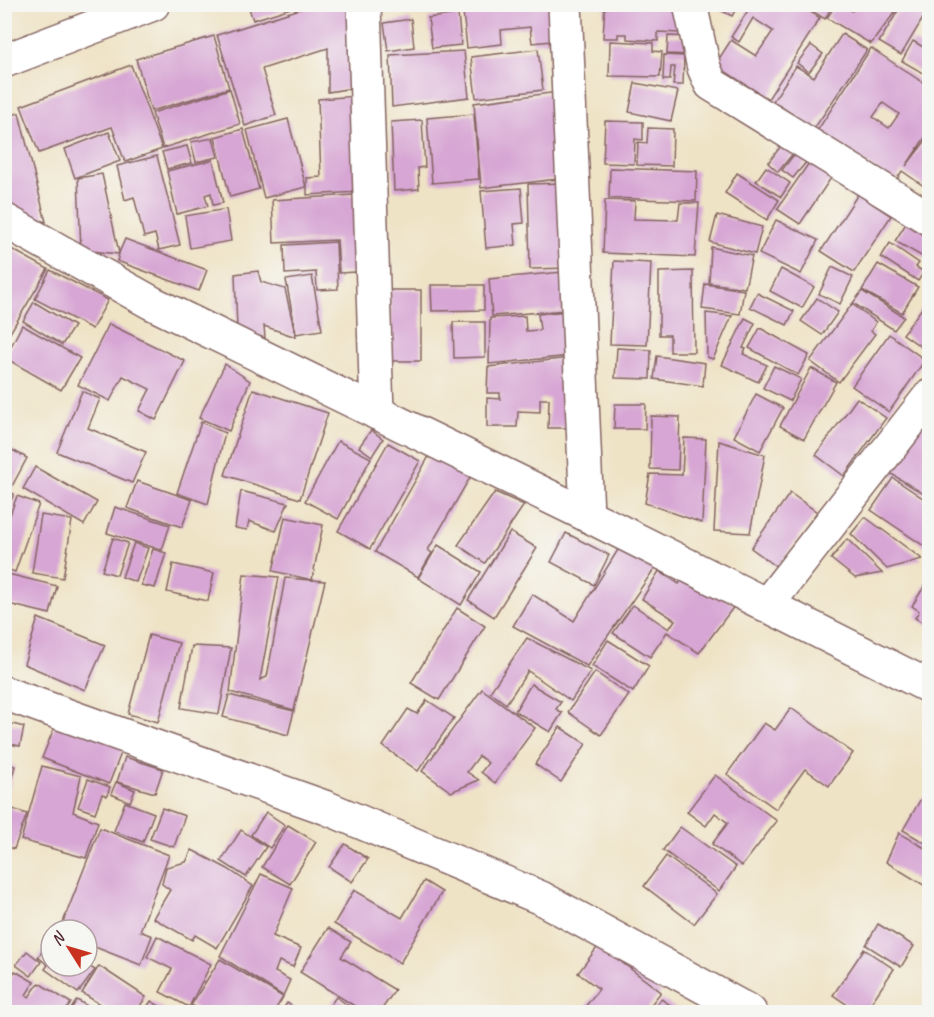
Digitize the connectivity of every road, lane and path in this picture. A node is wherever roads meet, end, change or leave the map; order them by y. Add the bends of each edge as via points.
1 (153, 4) edge
2 (364, 4) edge
3 (565, 4) edge
4 (690, 4) edge
5 (4, 62) edge
6 (930, 219) edge
7 (4, 220) edge
8 (930, 396) edge
9 (377, 413) junction
10 (587, 515) junction
11 (766, 606) junction
12 (930, 687) edge
13 (4, 693) edge
14 (750, 1012) edge

1 - 5 street
2 - 9 street
3 - 10 street
4 - 6 street via 711,84
7 - 9 street via 152,303
8 - 11 street
9 - 10 street
10 - 11 street
11 - 12 street
13 - 14 street via 327,808 541,898

